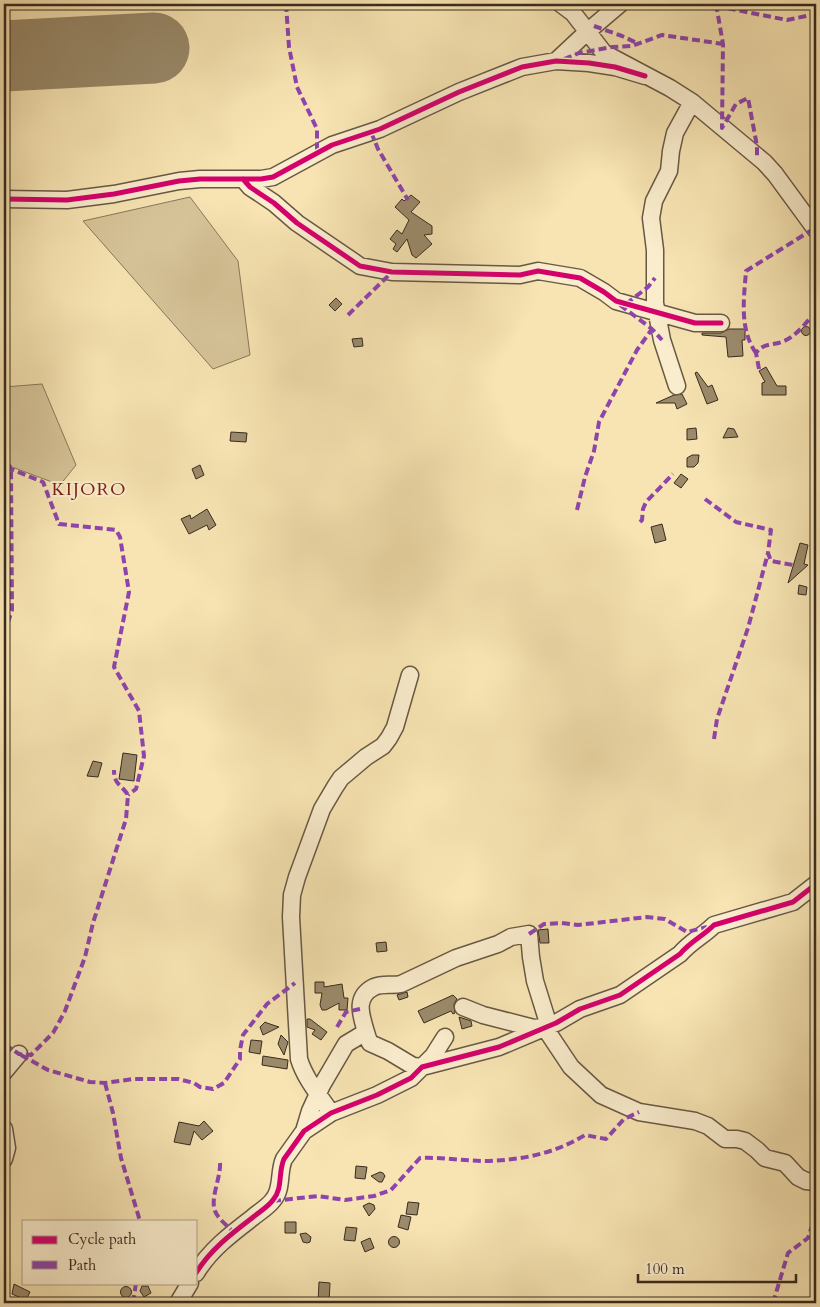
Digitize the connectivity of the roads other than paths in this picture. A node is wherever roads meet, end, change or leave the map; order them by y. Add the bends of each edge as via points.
1 (560, 4) edge
2 (620, 4) edge
3 (587, 32) junction
4 (556, 61) junction
5 (645, 76) junction
6 (692, 102) junction
7 (243, 179) junction
8 (4, 199) edge
9 (816, 230) edge
10 (657, 312) junction
11 (721, 323) dead end
12 (676, 386) dead end
13 (410, 675) dead end
14 (816, 884) edge
15 (463, 1006) dead end
16 (549, 1026) junction
17 (366, 1032) junction
18 (445, 1037) dead end
19 (20, 1054) dead end
20 (422, 1067) junction
21 (4, 1072) edge
22 (319, 1093) junction
23 (331, 1114) junction
24 (4, 1129) edge
25 (304, 1131) junction
26 (4, 1159) edge
27 (816, 1182) edge
28 (198, 1270) edge
29 (189, 1284) edge
30 (178, 1303) edge

1 - 3 street
2 - 3 street
3 - 4 street
3 - 5 street via 604,53
4 - 5 street via 606,66
4 - 7 street via 522,67 459,92 380,129 332,145 273,176
5 - 6 street
6 - 9 street via 770,167
6 - 10 street via 675,133 669,171 654,201 651,218
7 - 8 street via 179,181 67,200
7 - 10 street via 297,223 360,266 392,272 520,275 548,272 580,278 616,301
10 - 11 street via 695,323
10 - 12 street
13 - 22 street via 389,738 341,778 322,809 292,894 299,1059 306,1077
14 - 16 street via 793,902 714,925 680,954 620,995 580,1009
15 - 16 street via 483,1016 534,1028
16 - 17 street via 535,981 529,934 456,958 401,984 374,987 362,998 360,1009
16 - 20 street via 499,1047
16 - 27 street via 549,1034 572,1067 601,1095 639,1112 708,1126 725,1139 745,1141 765,1158 785,1162 798,1177
17 - 20 street via 370,1043 413,1066
17 - 22 street via 346,1044
18 - 20 street
19 - 21 street
20 - 23 street via 410,1078
22 - 23 street
22 - 25 street
23 - 25 street
24 - 26 street
25 - 28 street via 282,1164 279,1189 273,1201 212,1252
29 - 30 street

